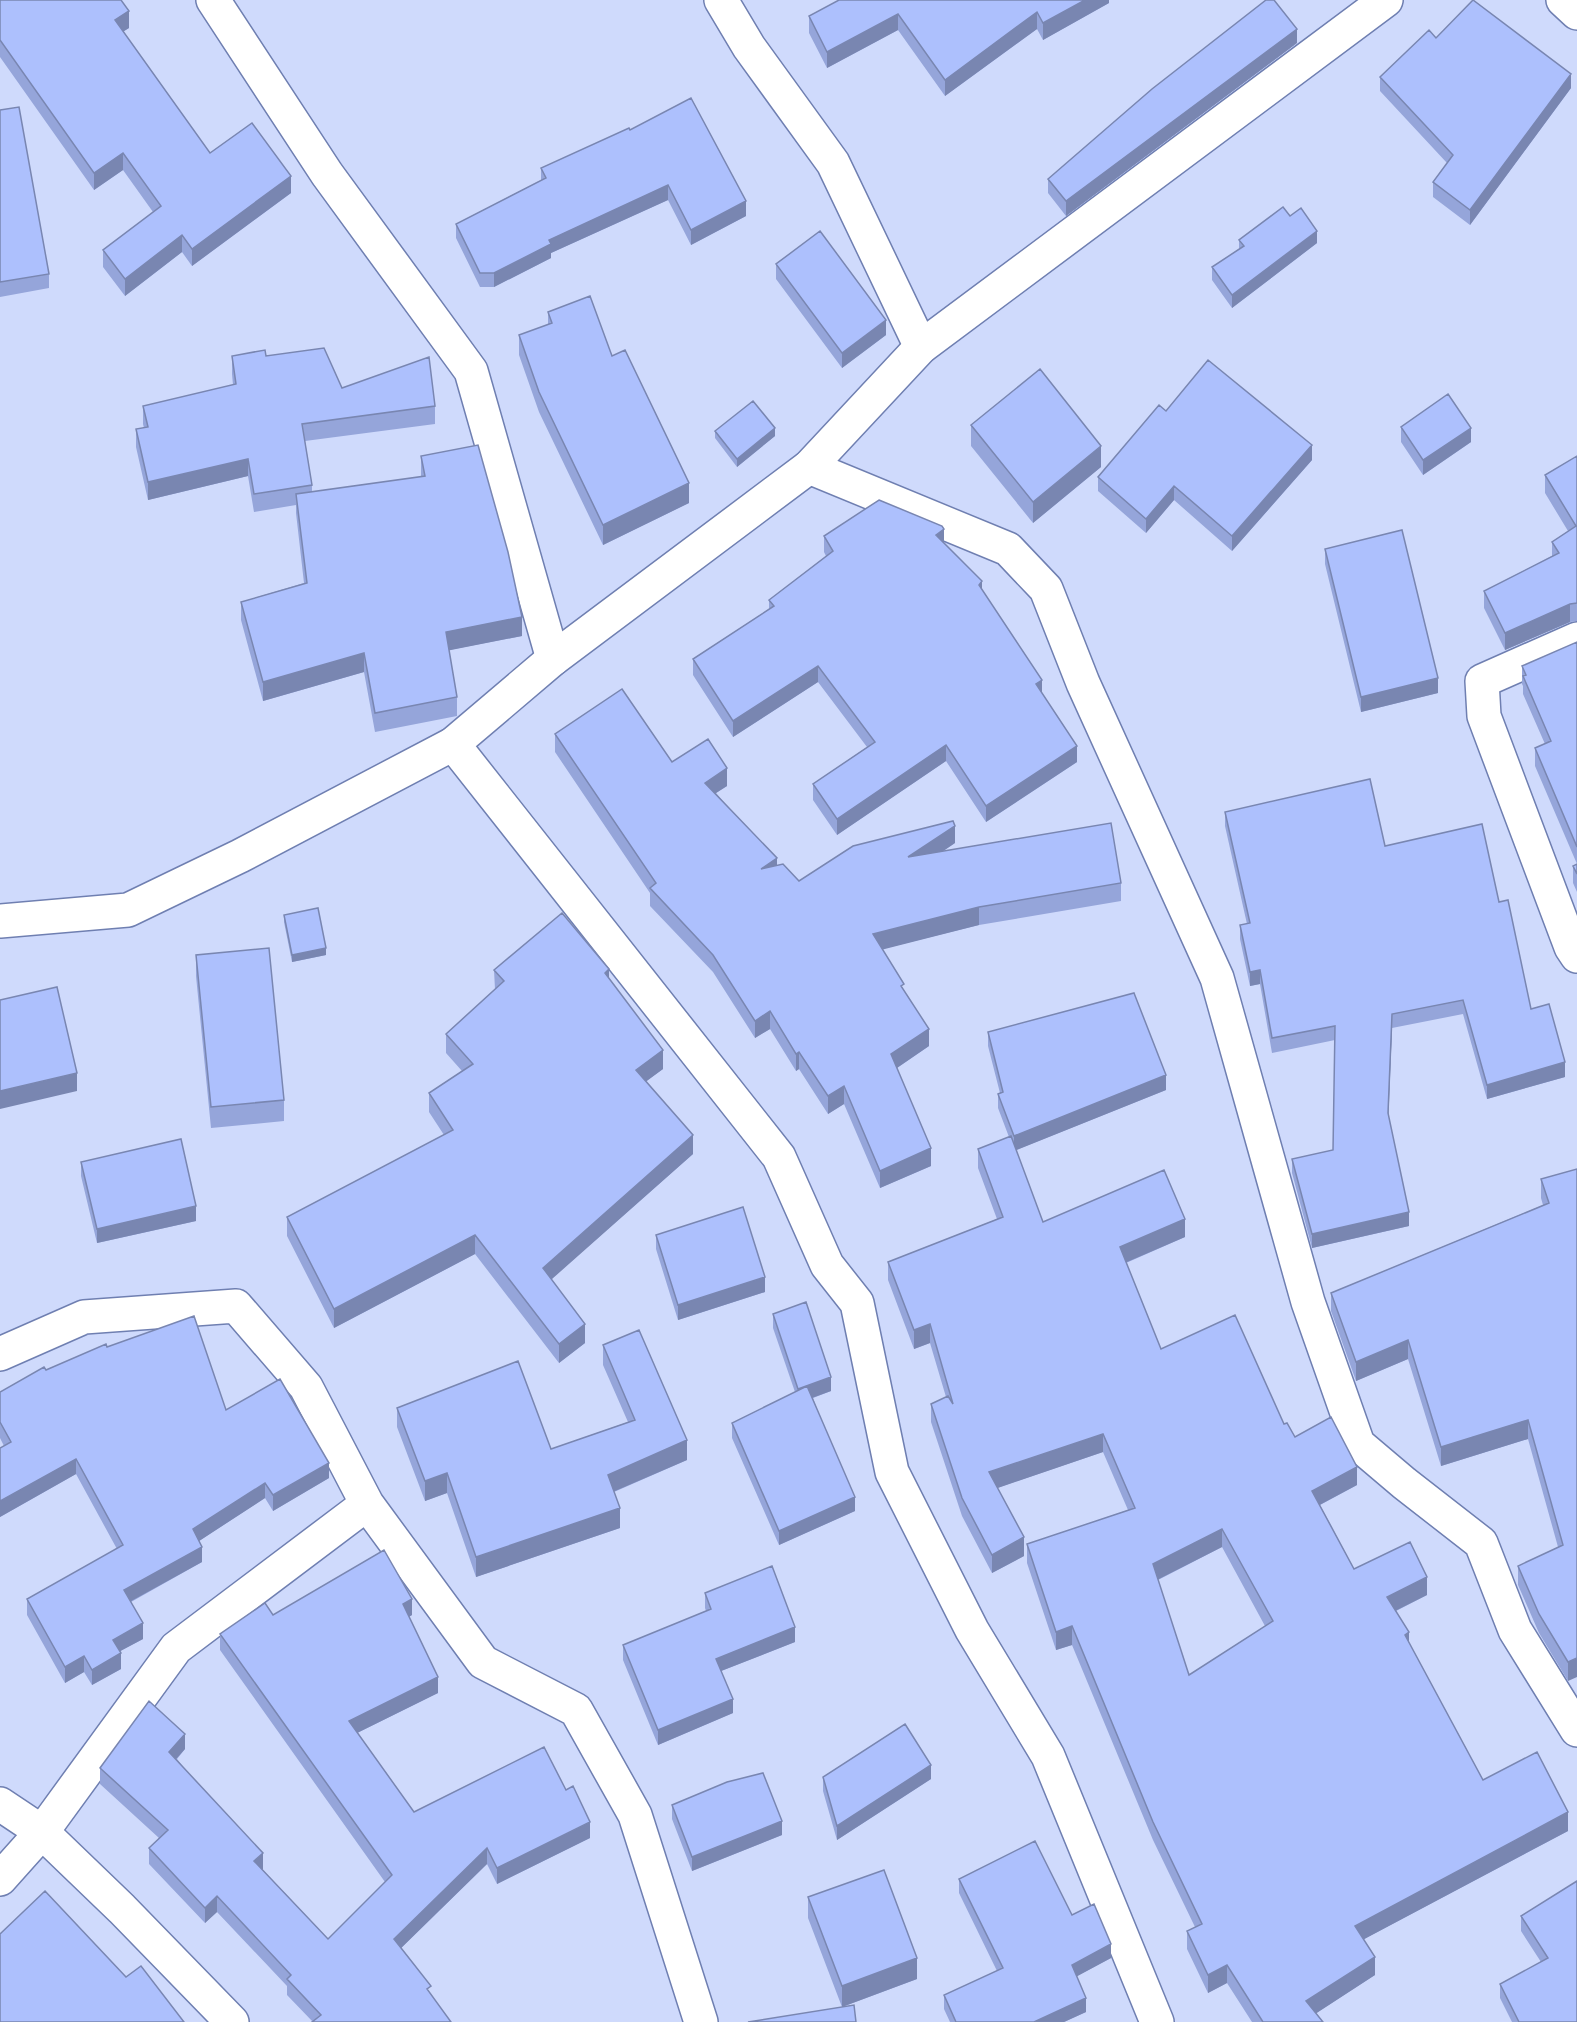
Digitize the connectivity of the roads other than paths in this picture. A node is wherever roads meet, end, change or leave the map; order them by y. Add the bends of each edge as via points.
1 (213, 0) edge
2 (721, 0) edge
3 (1386, 0) edge
4 (1563, 0) edge
5 (1577, 13) edge
6 (921, 347) junction
7 (809, 467) junction
8 (1577, 639) edge
9 (553, 659) junction
10 (453, 744) junction
11 (0, 921) edge
12 (1577, 956) edge
13 (0, 1354) edge
14 (367, 1504) junction
15 (1568, 1698) edge
16 (1577, 1730) edge
17 (0, 1804) edge
18 (42, 1832) junction
19 (0, 1879) edge
20 (232, 2022) edge
21 (701, 2022) edge
22 (1157, 2022) edge

1 - 9 street via 327,174 471,370
2 - 6 street via 749,47 833,163
3 - 6 street
4 - 5 street
6 - 7 street
7 - 9 street
7 - 15 street via 1008,549 1046,589 1083,683 1217,978 1308,1302 1358,1444 1481,1543 1515,1630
8 - 12 street via 1482,681 1484,716
9 - 10 street
10 - 11 street via 128,910
10 - 22 street via 779,1157 827,1265 857,1303 892,1472 972,1630 1048,1756
13 - 14 street via 84,1317 236,1306 306,1387
14 - 18 street via 176,1648
14 - 21 street via 483,1662 576,1710 635,1815
15 - 16 street
17 - 18 street
18 - 19 street
18 - 20 street

